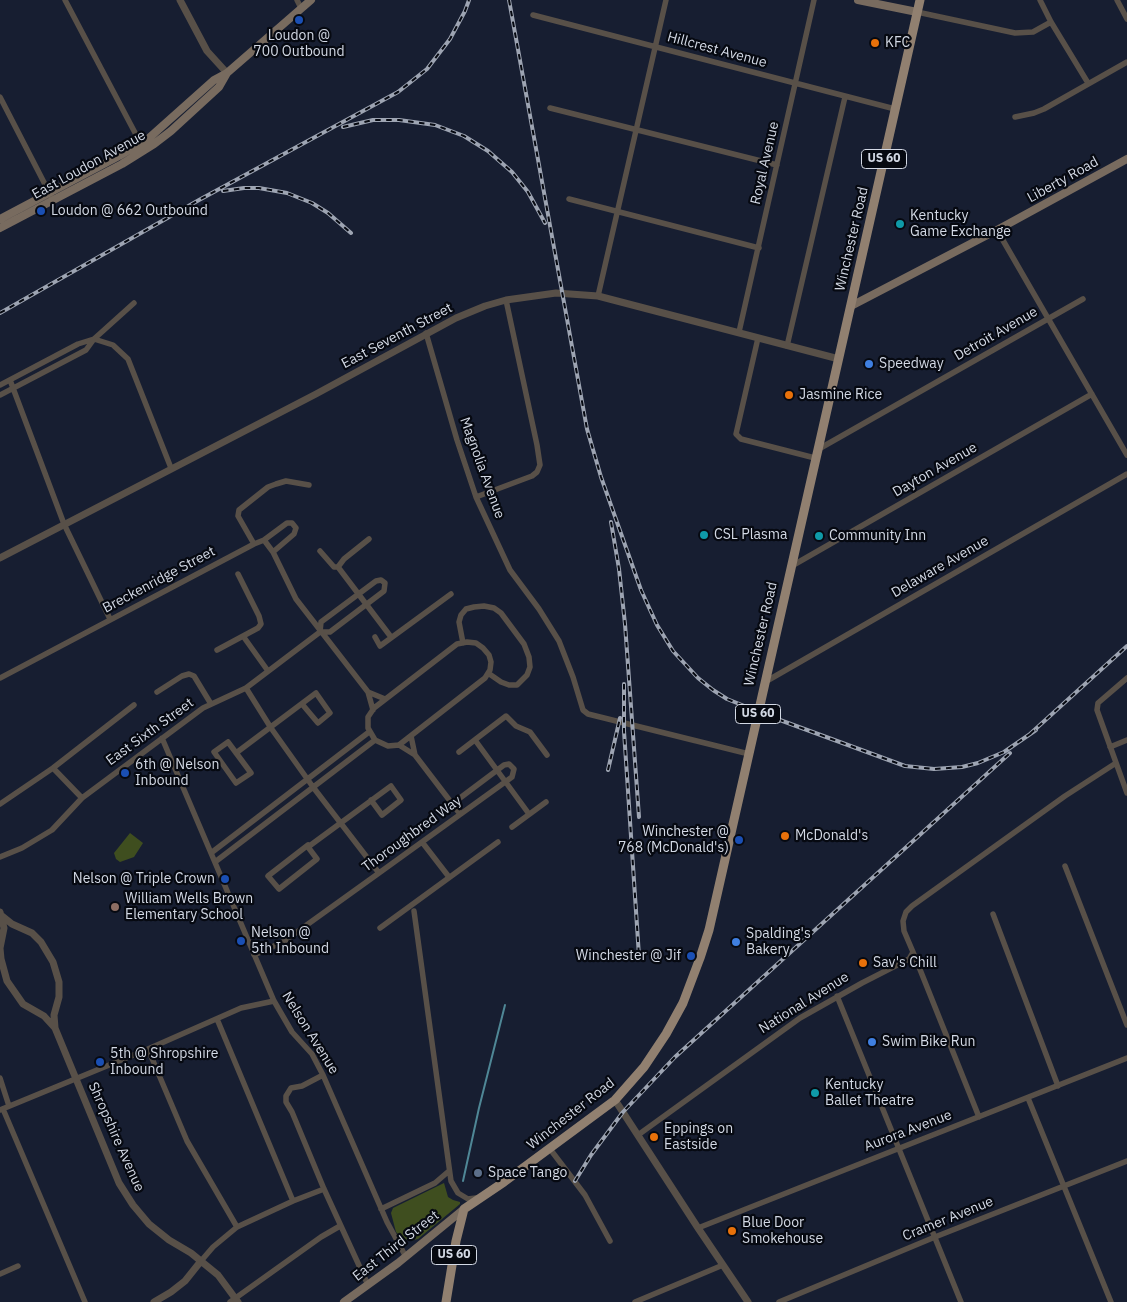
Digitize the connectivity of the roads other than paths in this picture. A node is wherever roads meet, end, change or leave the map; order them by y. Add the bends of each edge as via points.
1 (65, 0) edge
2 (180, 0) edge
3 (296, 0) edge
4 (311, 0) edge
5 (666, 0) edge
6 (814, 0) edge
7 (858, 0) edge
8 (920, 0) edge
9 (1040, 0) edge
10 (1116, 0) edge
11 (301, 8) junction
12 (917, 12) junction
13 (533, 16) dead end
14 (1127, 18) edge
15 (1051, 22) junction
16 (656, 46) junction
17 (1127, 62) edge
18 (226, 74) junction
19 (1088, 83) junction
20 (795, 84) junction
21 (845, 97) junction
22 (0, 98) edge
23 (550, 108) dead end
24 (896, 109) junction
25 (1015, 118) dead end
26 (637, 130) junction
27 (142, 147) junction
28 (1127, 159) edge
29 (777, 165) junction
30 (52, 197) junction
31 (569, 199) dead end
32 (618, 212) junction
33 (0, 219) edge
34 (0, 228) edge
35 (997, 230) junction
36 (758, 248) junction
37 (598, 296) junction
38 (1083, 299) dead end
39 (506, 300) junction
40 (134, 303) dead end
41 (851, 306) junction
42 (1048, 319) junction
43 (739, 332) junction
44 (426, 334) junction
45 (758, 338) junction
46 (94, 339) junction
47 (787, 346) junction
48 (839, 359) junction
49 (10, 380) junction
50 (0, 385) edge
51 (13, 388) junction
52 (1092, 394) junction
53 (0, 395) edge
54 (816, 454) junction
55 (1127, 455) edge
56 (171, 468) junction
57 (1127, 474) edge
58 (309, 485) dead end
59 (476, 497) junction
60 (64, 524) junction
61 (264, 540) junction
62 (369, 540) dead end
63 (254, 544) junction
64 (320, 551) dead end
65 (273, 552) junction
66 (0, 558) edge
67 (790, 567) junction
68 (338, 568) junction
69 (238, 574) dead end
70 (358, 594) junction
71 (451, 594) dead end
72 (366, 605) junction
73 (110, 619) junction
74 (320, 632) junction
75 (243, 636) junction
76 (375, 637) dead end
77 (391, 637) junction
78 (463, 643) junction
79 (217, 650) dead end
80 (268, 671) junction
81 (488, 673) junction
82 (0, 678) edge
83 (1127, 678) edge
84 (765, 682) junction
85 (246, 688) junction
86 (157, 692) dead end
87 (368, 692) junction
88 (385, 699) junction
89 (211, 704) junction
90 (302, 704) junction
91 (134, 705) dead end
92 (372, 710) junction
93 (271, 728) junction
94 (370, 732) junction
95 (411, 736) junction
96 (162, 738) junction
97 (375, 740) junction
98 (475, 740) junction
99 (1127, 740) edge
100 (399, 745) junction
101 (1110, 747) junction
102 (460, 752) dead end
103 (236, 753) junction
104 (749, 754) junction
105 (415, 755) junction
106 (547, 755) dead end
107 (1116, 763) junction
108 (53, 768) junction
109 (497, 771) junction
110 (308, 780) junction
111 (505, 781) junction
112 (313, 787) junction
113 (1127, 793) edge
114 (82, 798) junction
115 (371, 800) junction
116 (546, 802) dead end
117 (0, 804) edge
118 (452, 804) junction
119 (460, 814) junction
120 (529, 814) junction
121 (341, 823) junction
122 (512, 827) dead end
123 (422, 842) junction
124 (498, 842) dead end
125 (308, 846) junction
126 (211, 853) junction
127 (0, 857) edge
128 (215, 862) junction
129 (1065, 866) dead end
130 (379, 873) junction
131 (449, 877) junction
132 (414, 911) dead end
133 (1, 914) edge
134 (993, 914) dead end
135 (18, 927) junction
136 (380, 928) dead end
137 (3, 937) junction
138 (913, 952) junction
139 (254, 955) junction
140 (837, 996) junction
141 (274, 1002) junction
142 (56, 1005) junction
143 (38, 1013) junction
144 (217, 1019) junction
145 (1127, 1025) edge
146 (55, 1028) junction
147 (148, 1049) junction
148 (1127, 1058) edge
149 (323, 1075) junction
150 (0, 1078) edge
151 (77, 1078) junction
152 (1058, 1086) junction
153 (1028, 1098) junction
154 (615, 1100) junction
155 (9, 1106) junction
156 (1, 1109) edge
157 (979, 1117) junction
158 (638, 1134) junction
159 (900, 1148) junction
160 (550, 1149) junction
161 (1127, 1161) edge
162 (449, 1171) junction
163 (1064, 1186) junction
164 (324, 1189) junction
165 (483, 1196) junction
166 (293, 1201) junction
167 (381, 1208) junction
168 (464, 1210) junction
169 (340, 1226) junction
170 (237, 1227) junction
171 (698, 1228) junction
172 (936, 1237) junction
173 (610, 1240) dead end
174 (406, 1257) junction
175 (201, 1261) junction
176 (723, 1265) junction
177 (18, 1266) dead end
178 (0, 1274) edge
179 (368, 1285) junction
180 (647, 1300) edge
181 (234, 1301) edge
182 (85, 1302) edge
183 (154, 1302) edge
184 (344, 1302) edge
185 (446, 1302) edge
186 (634, 1302) edge
187 (748, 1302) edge
188 (779, 1302) edge
189 (961, 1302) edge
190 (1111, 1302) edge

1 - 27 street
2 - 18 street via 207,51
3 - 11 street
4 - 11 main road, East Loudon Avenue
5 - 16 street
6 - 20 street, Royal Avenue
7 - 12 main road
8 - 12 main road, Winchester Road / US 60
9 - 15 street
10 - 14 street
11 - 18 main road, East Loudon Avenue
12 - 15 street via 1015,33 1033,32
12 - 24 main road, Winchester Road / US 60
13 - 16 street, Hillcrest Avenue
15 - 19 street
16 - 20 street, Hillcrest Avenue
16 - 26 street
17 - 19 street
18 - 27 main road, East Loudon Avenue via 214,80
19 - 25 street via 1044,109
20 - 21 street, Hillcrest Avenue
20 - 29 street, Royal Avenue
21 - 24 street, Hillcrest Avenue
21 - 47 street
22 - 30 street
23 - 26 street
24 - 41 main road, Winchester Road / US 60
26 - 29 street
26 - 32 street
27 - 30 main road, East Loudon Avenue
28 - 35 main road, Liberty Road
29 - 36 street, Royal Avenue
30 - 33 main road, East Loudon Avenue
30 - 34 main road, East Loudon Avenue
31 - 32 street
32 - 36 street
32 - 37 street
35 - 41 main road, Liberty Road
35 - 42 street
36 - 43 street, Royal Avenue
37 - 39 street, East Seventh Street via 537,295
37 - 43 street, East Seventh Street
38 - 42 street, Detroit Avenue
39 - 44 street, East Seventh Street via 470,312
39 - 59 street via 540,465 532,476
40 - 46 street
41 - 48 main road, Winchester Road / US 60
42 - 52 street
42 - 54 street, Detroit Avenue
43 - 45 street, East Seventh Street
44 - 56 street, East Seventh Street
44 - 59 street, Magnolia Avenue
45 - 47 street, East Seventh Street
45 - 54 street via 736,431 740,439
46 - 49 street via 78,344
46 - 51 street via 86,350
46 - 56 street via 113,345 128,359
47 - 48 street, East Seventh Street
48 - 54 main road, Winchester Road / US 60
49 - 50 street
49 - 51 street
51 - 53 street
51 - 60 street
52 - 55 street
52 - 67 street, Dayton Avenue
54 - 67 main road, Winchester Road / US 60
56 - 60 street, East Seventh Street
57 - 84 street, Delaware Avenue
58 - 63 street via 286,481 276,484 238,510 238,516
59 - 104 street, Magnolia Avenue via 510,570 540,608 559,641 585,713
60 - 66 street, East Seventh Street
60 - 73 street
61 - 63 street, Breckenridge Street
61 - 65 street
61 - 65 street, Breckenridge Street via 287,523 294,525 294,534
62 - 68 street via 344,558
63 - 73 street, Breckenridge Street
64 - 68 street
65 - 74 street via 296,600
67 - 84 main road, Winchester Road / US 60
68 - 70 street
69 - 75 street via 261,624
70 - 72 street
70 - 72 street, East Sixth Street via 376,581 385,583 384,591
70 - 74 street, East Sixth Street via 321,622
71 - 77 street
72 - 74 street, East Sixth Street via 330,632
72 - 77 street
73 - 82 street, Breckenridge Street
74 - 80 street, East Sixth Street
74 - 87 street
75 - 79 street
75 - 80 street
76 - 77 street via 380,646
78 - 81 street via 476,643 489,655
78 - 81 street via 459,622 466,609 484,606 501,613 524,644 530,667 527,675 516,685 509,685
78 - 88 street via 456,644
80 - 85 street, East Sixth Street
81 - 95 street via 481,682
83 - 101 street via 1098,703 1096,710
84 - 104 main road, Winchester Road / US 60
85 - 89 street, East Sixth Street
85 - 93 street
86 - 89 street via 189,674 194,676
87 - 88 street
87 - 92 street
88 - 92 street
89 - 96 street, East Sixth Street
90 - 90 street via 316,693 330,713 318,724
90 - 93 street
91 - 108 street
92 - 94 street via 368,717
93 - 103 street
93 - 110 street
94 - 97 street
94 - 110 street
95 - 100 street
95 - 105 street
96 - 114 street, East Sixth Street
96 - 126 street, Nelson Avenue
97 - 100 street via 388,746
97 - 112 street
98 - 102 street
98 - 106 street via 506,716 516,726 530,732
98 - 109 street
99 - 101 street
100 - 105 street
101 - 107 street
103 - 103 street via 228,742 214,752 236,783 251,773
104 - 154 main road, Winchester Road / US 60 via 708,930 692,980 666,1034 644,1067
105 - 118 street
107 - 113 street
107 - 138 street via 912,906 906,912 903,924
108 - 114 street
108 - 117 street
109 - 111 street
109 - 111 street via 506,764 514,768 514,774
109 - 118 street, Thoroughbred Way
110 - 112 street
110 - 126 street
111 - 119 street, Thoroughbred Way
111 - 120 street
112 - 121 street
112 - 128 street
114 - 127 street, East Sixth Street via 52,830
115 - 115 street via 391,786 401,800 382,815
115 - 121 street
116 - 120 street
118 - 119 street
119 - 123 street, Thoroughbred Way
120 - 122 street
121 - 125 street
121 - 130 street
123 - 130 street, Thoroughbred Way
123 - 131 street
124 - 131 street
125 - 125 street via 317,858 279,889 268,876
126 - 128 street, Nelson Avenue
128 - 139 street, Nelson Avenue
129 - 145 street
130 - 139 street, Thoroughbred Way via 282,942
131 - 136 street
132 - 162 street
133 - 135 street, Shropshire Avenue
133 - 137 street, Shropshire Avenue
134 - 152 street
135 - 137 street via 7,930
135 - 142 street, Shropshire Avenue via 37,938 51,957 59,982
137 - 143 street, Shropshire Avenue via 0,948 7,981 23,1004
138 - 140 street, National Avenue via 907,960
138 - 157 street
139 - 141 street, Nelson Avenue
140 - 158 street, National Avenue via 778,1032
140 - 159 street
141 - 144 street via 241,1008
141 - 149 street, Nelson Avenue via 292,1032 312,1054
142 - 143 street via 52,1012
142 - 146 street, Shropshire Avenue
143 - 146 street, Shropshire Avenue
144 - 147 street
144 - 166 street
146 - 151 street, Shropshire Avenue
147 - 151 street
147 - 170 street via 187,1141
148 - 152 street, Aurora Avenue
149 - 164 street via 291,1088 286,1102
149 - 167 street, Nelson Avenue
150 - 155 street
151 - 155 street
151 - 175 street, Shropshire Avenue via 119,1183 133,1205 149,1224
152 - 153 street, Aurora Avenue
153 - 157 street, Aurora Avenue
153 - 163 street
154 - 158 street
154 - 160 main road, Winchester Road / US 60
155 - 156 street
156 - 182 street
157 - 159 street, Aurora Avenue
158 - 171 street
159 - 171 street, Aurora Avenue
159 - 172 street
160 - 165 main road, Winchester Road / US 60
160 - 173 street via 585,1195
161 - 163 street, Cramer Avenue
162 - 165 street via 452,1186 458,1193 468,1199
162 - 167 street via 435,1183
163 - 172 street, Cramer Avenue
163 - 190 street
164 - 166 street
164 - 169 street
165 - 168 main road, Winchester Road / US 60
166 - 170 street
167 - 174 street, Nelson Avenue
168 - 174 main road, East Third Street
168 - 185 main road, US 60
169 - 179 street
169 - 181 street
170 - 175 street
171 - 176 street
172 - 188 street, Cramer Avenue
172 - 189 street
174 - 179 main road, East Third Street
175 - 181 street, Shropshire Avenue via 218,1275
175 - 183 street via 185,1281
176 - 180 street
176 - 187 street
177 - 178 street
179 - 184 main road, East Third Street
180 - 186 street

